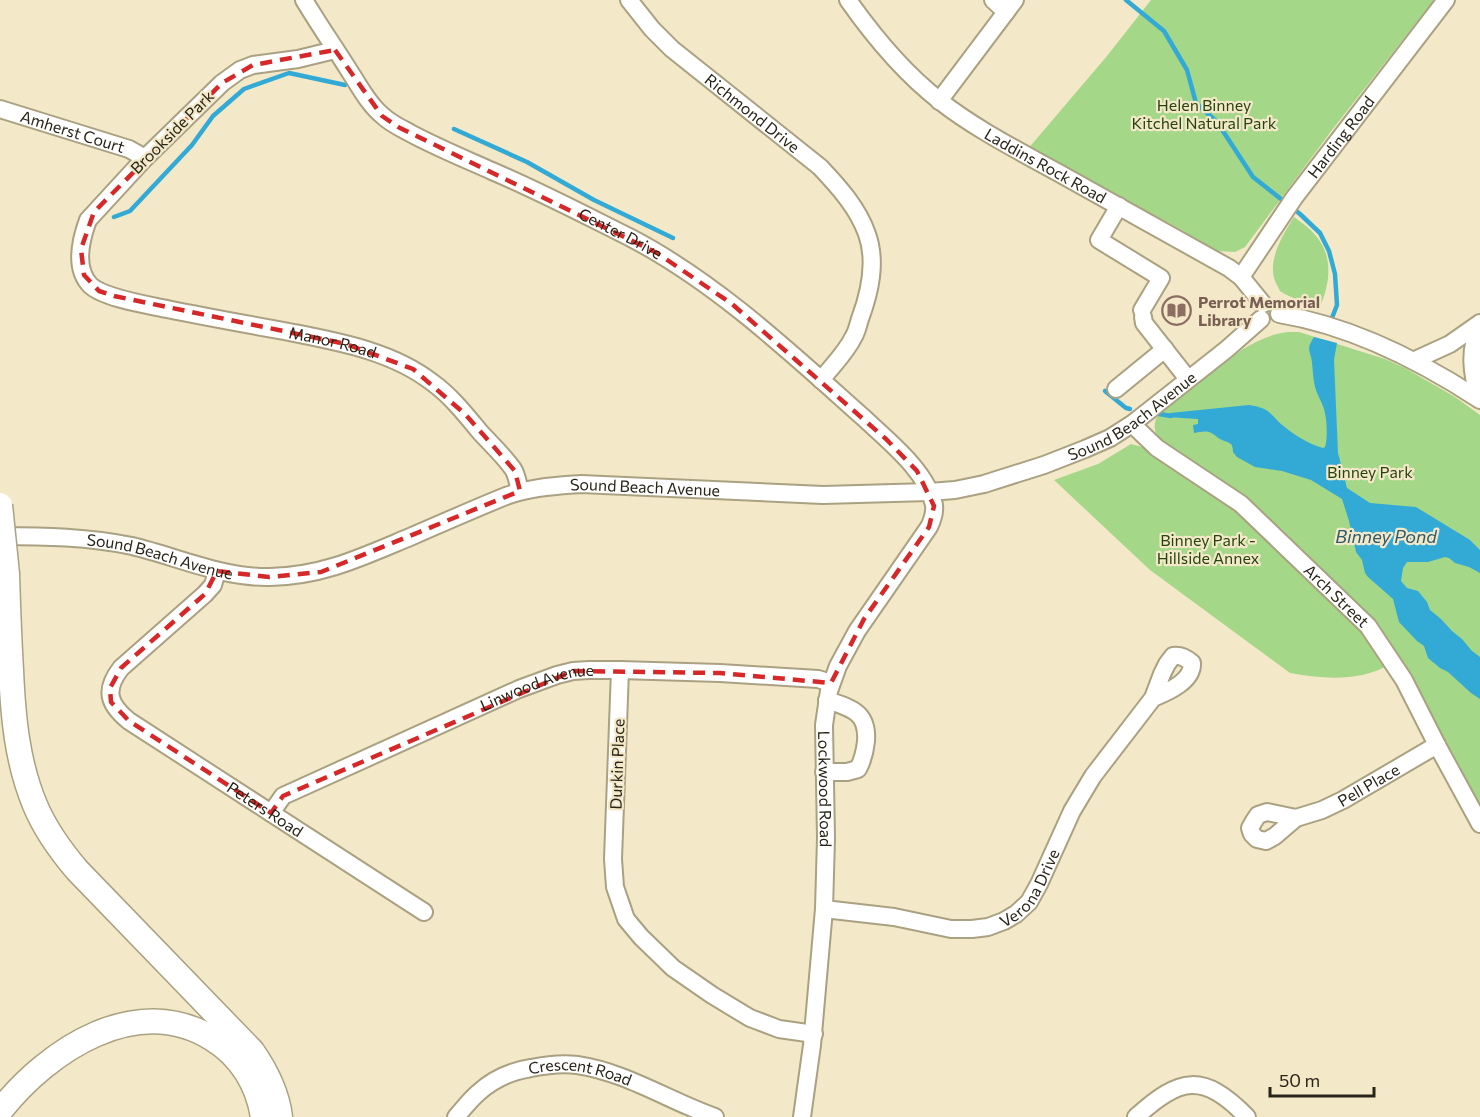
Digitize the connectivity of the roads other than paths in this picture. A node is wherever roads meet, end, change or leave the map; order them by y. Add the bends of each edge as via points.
1 (304, 0) edge
2 (629, 0) edge
3 (848, 0) edge
4 (993, 0) edge
5 (1446, 0) edge
6 (1010, 6) edge
7 (335, 50) junction
8 (939, 101) junction
9 (0, 109) edge
10 (145, 158) junction
11 (1119, 206) junction
12 (1241, 277) junction
13 (90, 284) joint
14 (1262, 312) junction
15 (1480, 324) edge
16 (1165, 350) junction
17 (1415, 360) junction
18 (1188, 379) junction
19 (820, 380) junction
20 (1116, 389) dead end
21 (1479, 400) edge
22 (1132, 424) junction
23 (520, 491) junction
24 (929, 492) junction
25 (0, 505) edge
26 (0, 536) edge
27 (218, 571) junction
28 (620, 670) junction
29 (831, 682) junction
30 (1153, 698) dead end
31 (827, 700) junction
32 (1437, 745) junction
33 (824, 772) junction
34 (271, 813) junction
35 (1296, 818) dead end
36 (1480, 824) edge
37 (824, 909) junction
38 (424, 912) dead end
39 (813, 1034) junction
40 (0, 1111) edge
41 (263, 1117) edge
42 (280, 1117) edge
43 (456, 1117) edge
44 (715, 1117) edge
45 (802, 1117) edge
46 (1136, 1117) edge
47 (1247, 1117) edge

1 - 7 street, Center Drive
2 - 19 street, Richmond Drive via 678,54 820,167 860,218 871,253 868,298 855,336
3 - 8 street, Laddins Rock Road via 893,58
4 - 6 street
5 - 12 street, Harding Road via 1294,198
6 - 8 street
7 - 10 street, Brookside Park via 240,70
7 - 19 street, Center Drive via 382,116 657,253 732,304
8 - 11 street, Laddins Rock Road via 1018,151
9 - 10 street, Amherst Court via 129,149
10 - 13 street, Brookside Park via 88,220 81,264
11 - 12 street, Laddins Rock Road
11 - 16 street via 1099,240 1161,278 1142,313 1144,323
12 - 14 street, Laddins Rock Road
13 - 23 street, Manor Road via 99,291 147,304 346,344 413,369 433,382 465,414 514,471
14 - 17 street via 1266,323 1277,320 1279,314 1315,321
14 - 18 street, Sound Beach Avenue via 1227,349
15 - 17 street
15 - 21 street via 1472,358
16 - 18 street
16 - 20 street
17 - 21 street
18 - 22 street, Sound Beach Avenue
19 - 24 street, Center Drive via 906,457
22 - 24 street, Sound Beach Avenue via 1098,444 1018,474 965,488
22 - 32 street, Arch Street via 1156,448 1241,504 1368,626 1404,680
23 - 24 street, Sound Beach Avenue via 581,484 823,495
23 - 27 street, Sound Beach Avenue via 321,572 269,577
24 - 29 street, Lockwood Road via 934,506 929,527 864,619
25 - 42 highway, bridge via 15,732 28,786 44,823 77,870 252,1051 270,1080
26 - 27 street, Sound Beach Avenue via 109,542
27 - 34 street, Peters Road via 205,594 121,668 112,682 111,702 129,721
28 - 29 street, Linwood Avenue via 731,673
28 - 34 street, Linwood Avenue via 573,671 519,689 283,796
28 - 39 street, Durkin Place via 614,859 615,887 626,919 673,968 712,995 750,1018 779,1029
29 - 31 street, Lockwood Road
30 - 37 street, Verona Drive via 1093,776 1029,902 1016,914 988,927 951,929
31 - 33 street, Lockwood Road
31 - 33 street via 860,716 867,733 858,769
32 - 35 street, Pell Place via 1343,800
32 - 36 street, Arch Street
33 - 37 street, Lockwood Road
34 - 38 street, Peters Road
37 - 39 street, Lockwood Road
39 - 45 street, Lockwood Road
40 - 41 highway via 37,1071 72,1046 112,1028 155,1022 188,1027 226,1048 248,1074
43 - 44 street, Crescent Road via 496,1080 514,1071 559,1065 599,1070
46 - 47 street via 1169,1091 1194,1084 1222,1095

